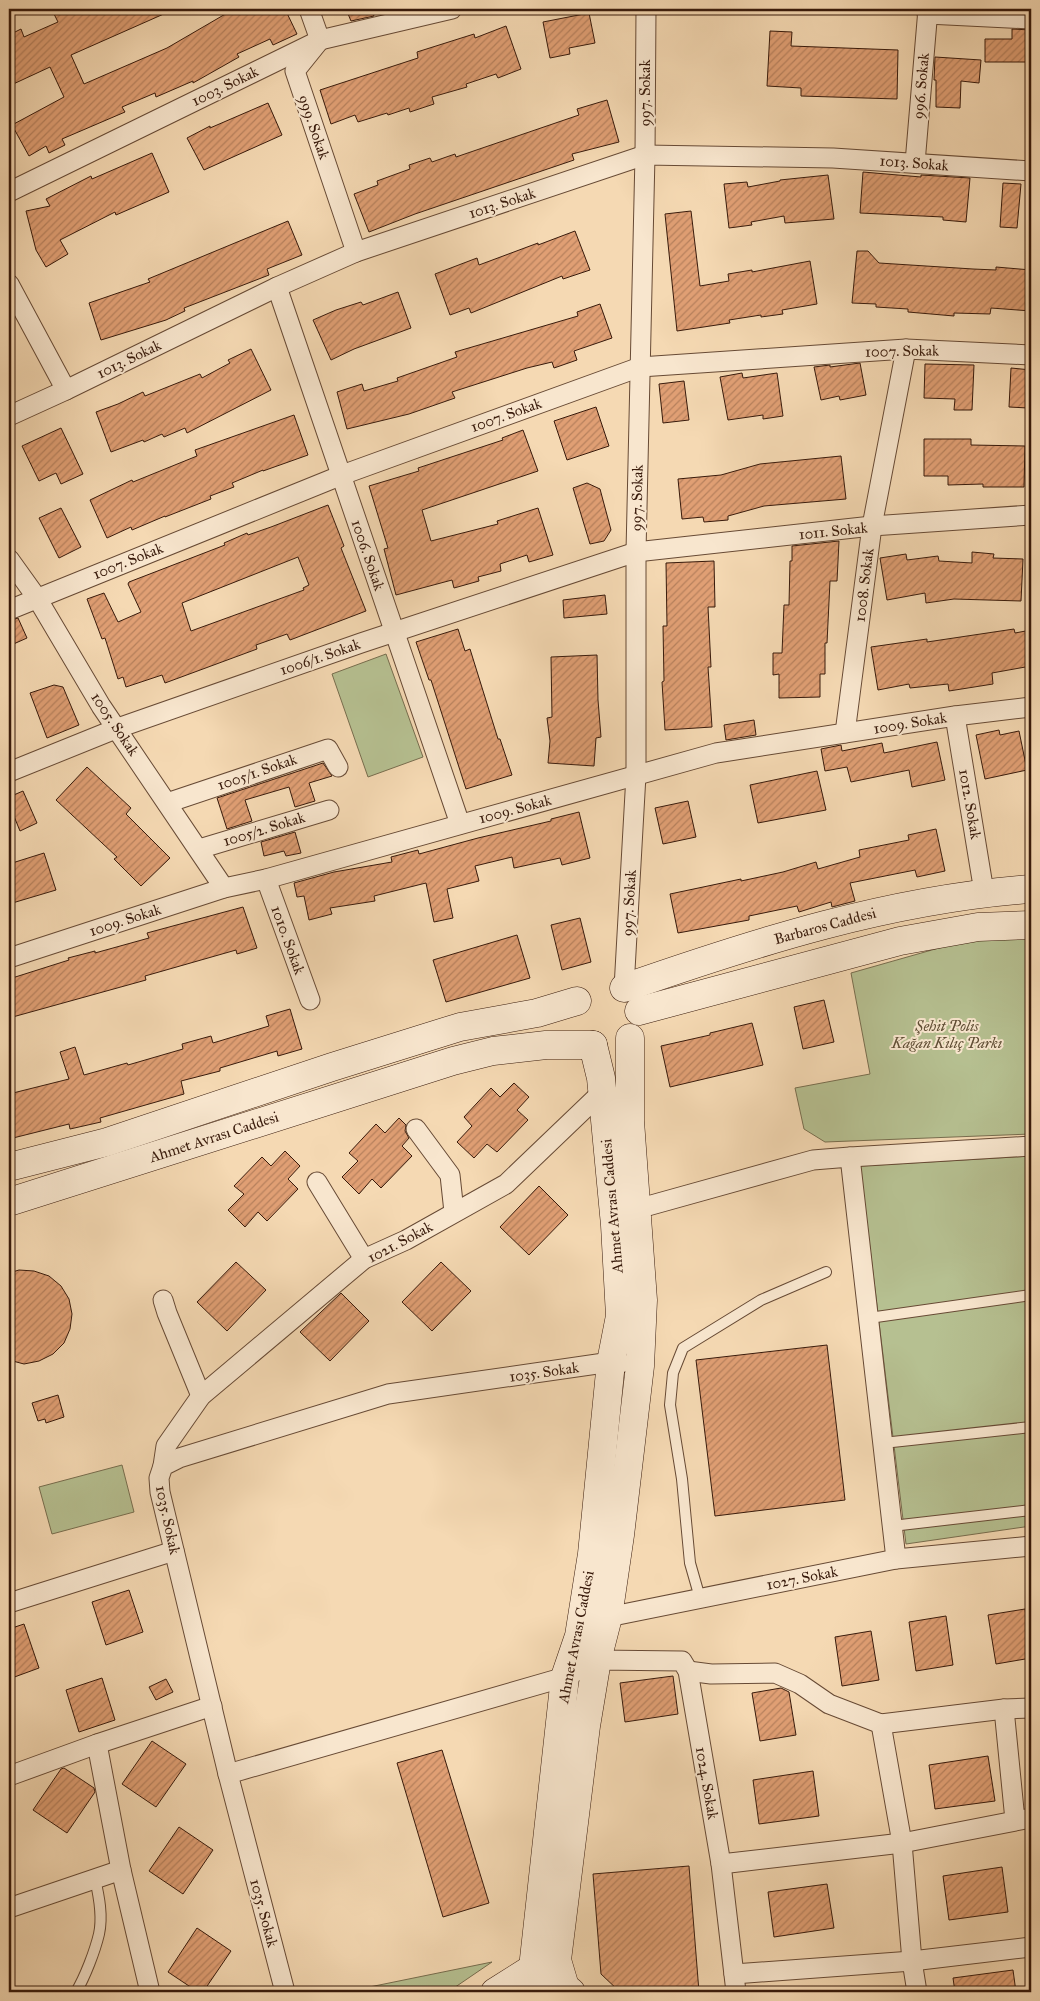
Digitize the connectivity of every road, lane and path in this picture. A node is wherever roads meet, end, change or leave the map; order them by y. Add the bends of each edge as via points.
1 (309, 9) edge
2 (452, 9) edge
3 (646, 9) edge
4 (927, 11) edge
5 (1031, 19) edge
6 (320, 40) junction
7 (645, 155) junction
8 (915, 164) junction
9 (1031, 171) edge
10 (9, 192) edge
11 (356, 252) junction
12 (9, 284) edge
13 (277, 287) junction
14 (906, 349) junction
15 (1031, 355) edge
16 (640, 366) junction
17 (66, 390) junction
18 (9, 416) edge
19 (342, 475) junction
20 (1031, 515) edge
21 (872, 526) junction
22 (636, 552) junction
23 (9, 559) edge
24 (37, 598) junction
25 (9, 610) edge
26 (394, 632) junction
27 (1031, 707) edge
28 (955, 716) junction
29 (118, 728) junction
30 (845, 733) junction
31 (338, 767) dead end
32 (9, 772) edge
33 (636, 775) junction
34 (167, 802) junction
35 (329, 810) dead end
36 (460, 824) junction
37 (199, 849) junction
38 (266, 879) junction
39 (224, 888) junction
40 (1031, 889) edge
41 (984, 892) junction
42 (1031, 925) edge
43 (9, 958) edge
44 (624, 988) junction
45 (310, 1000) dead end
46 (577, 1001) junction
47 (639, 1011) junction
48 (630, 1038) junction
49 (593, 1045) junction
50 (601, 1093) junction
51 (416, 1129) dead end
52 (1031, 1146) edge
53 (850, 1156) junction
54 (9, 1167) edge
55 (317, 1182) dead end
56 (9, 1202) edge
57 (637, 1209) junction
58 (454, 1212) junction
59 (364, 1260) junction
60 (826, 1272) dead end
61 (1031, 1295) edge
62 (163, 1300) dead end
63 (868, 1318) junction
64 (612, 1362) junction
65 (640, 1366) junction
66 (201, 1396) junction
67 (1031, 1427) edge
68 (883, 1443) junction
69 (163, 1466) junction
70 (1031, 1510) edge
71 (892, 1526) junction
72 (1031, 1546) edge
73 (174, 1551) junction
74 (896, 1559) junction
75 (700, 1598) junction
76 (9, 1604) edge
77 (608, 1617) junction
78 (579, 1636) junction
79 (597, 1660) junction
80 (688, 1671) junction
81 (565, 1677) junction
82 (212, 1706) junction
83 (1031, 1708) edge
84 (1004, 1709) junction
85 (881, 1724) junction
86 (96, 1744) junction
87 (228, 1774) junction
88 (9, 1776) edge
89 (1023, 1819) edge
90 (902, 1843) junction
91 (721, 1864) junction
92 (121, 1870) junction
93 (95, 1879) junction
94 (9, 1908) edge
95 (1031, 1947) edge
96 (912, 1960) junction
97 (542, 1974) edge
98 (148, 1983) edge
99 (735, 1983) edge
100 (563, 1990) edge
101 (76, 1992) edge
102 (137, 1992) edge
103 (285, 1992) edge
104 (495, 1992) edge
105 (917, 1992) edge

1 - 6 street
2 - 6 street, 1003. Sokak
3 - 7 street, 997. Sokak
4 - 5 street
4 - 8 street, 996. Sokak
6 - 10 street, 1003. Sokak
6 - 11 street, 999. Sokak via 295,71
7 - 8 street, 1013. Sokak via 833,158
7 - 11 street, 1013. Sokak
7 - 16 street, 997. Sokak
8 - 9 street, 1013. Sokak
11 - 13 street, 1013. Sokak
12 - 17 street
13 - 17 street, 1013. Sokak
13 - 19 street, 1006. Sokak
14 - 15 street, 1007. Sokak
14 - 16 street, 1007. Sokak
14 - 21 street, 1008. Sokak
16 - 19 street, 1007. Sokak
16 - 22 street, 997. Sokak
17 - 18 street, 1013. Sokak
19 - 24 street, 1007. Sokak
19 - 26 street, 1006. Sokak
20 - 21 street, 1011. Sokak
21 - 22 street, 1011. Sokak
21 - 30 street, 1008. Sokak
22 - 26 street, 1006/1. Sokak
22 - 33 street, 997. Sokak
23 - 24 street, 1005. Sokak
24 - 25 street, 1007. Sokak
24 - 29 street, 1005. Sokak
26 - 29 street, 1006/1. Sokak
26 - 36 street, 1006. Sokak
27 - 28 street, 1009. Sokak
28 - 30 street, 1009. Sokak
28 - 41 street, 1012. Sokak
29 - 32 street, 1006/1. Sokak
29 - 34 street, 1005. Sokak
30 - 33 street, 1009. Sokak via 716,753
31 - 34 street, 1005/1. Sokak via 328,749
33 - 36 street, 1009. Sokak
33 - 44 street, 997. Sokak
34 - 37 street, 1005. Sokak
35 - 37 street, 1005/2. Sokak
36 - 38 street, 1009. Sokak
37 - 39 street, 1005. Sokak
38 - 39 street, 1009. Sokak
38 - 45 street, 1010. Sokak
39 - 43 street, 1009. Sokak
40 - 41 main road, Barbaros Caddesi
41 - 44 main road, Barbaros Caddesi via 852,918 714,956
42 - 47 main road via 978,927 900,941
44 - 46 main road via 614,983 598,984 584,992
44 - 47 main road via 632,994
46 - 49 main road via 574,1021 584,1039
46 - 54 main road, Ahmet Avrası Caddesi via 537,1013 460,1027 107,1142
47 - 48 main road via 636,1030
48 - 49 main road via 612,1047
48 - 57 main road, Ahmet Avrası Caddesi via 630,1120
49 - 50 main road, Ahmet Avrası Caddesi
49 - 56 main road, Ahmet Avrası Caddesi via 546,1045 493,1051 453,1061
50 - 58 street, 1021. Sokak via 506,1184
50 - 64 main road, Ahmet Avrası Caddesi via 615,1225 620,1316
51 - 58 street via 450,1176
52 - 53 street
53 - 57 street via 813,1160
53 - 63 street
55 - 59 street
57 - 65 main road, Ahmet Avrası Caddesi via 644,1300
58 - 59 street, 1021. Sokak
59 - 66 street, 1021. Sokak
60 - 75 lane via 761,1300 683,1348 673,1373 670,1405 682,1479 690,1563
61 - 63 lane
62 - 66 street
63 - 68 street
64 - 65 street, 1035. Sokak
64 - 69 street, 1035. Sokak via 388,1394 179,1458
64 - 78 main road, Ahmet Avrası Caddesi via 592,1554
65 - 77 main road, Ahmet Avrası Caddesi
66 - 69 street, 1021. Sokak via 166,1446
67 - 68 lane
68 - 71 street
69 - 73 street, 1035. Sokak via 159,1478 160,1492
70 - 71 lane
71 - 74 street
72 - 74 street, 1027. Sokak
73 - 76 street
73 - 82 street, 1035. Sokak
74 - 75 street, 1027. Sokak
75 - 77 street, 1027. Sokak
77 - 78 street, 1027. Sokak
77 - 79 main road, Ahmet Avrası Caddesi
78 - 81 main road, Ahmet Avrası Caddesi
79 - 80 street via 682,1661
79 - 81 street
79 - 97 main road, Ahmet Avrası Caddesi
80 - 85 street via 775,1673 800,1684 829,1704
80 - 91 street, 1024. Sokak
81 - 87 street
81 - 97 main road, Ahmet Avrası Caddesi
82 - 86 street
82 - 87 street, 1035. Sokak
83 - 84 street
84 - 85 street
84 - 89 street
85 - 90 street
86 - 88 street
86 - 92 street
87 - 103 street, 1035. Sokak
89 - 90 street
90 - 91 street
90 - 96 street
91 - 99 street, 1024. Sokak
92 - 93 street
92 - 98 street
93 - 94 street
93 - 101 lane via 100,1901 100,1933
95 - 96 street
96 - 99 street
96 - 105 street
97 - 100 main road
97 - 104 main road
98 - 102 street

